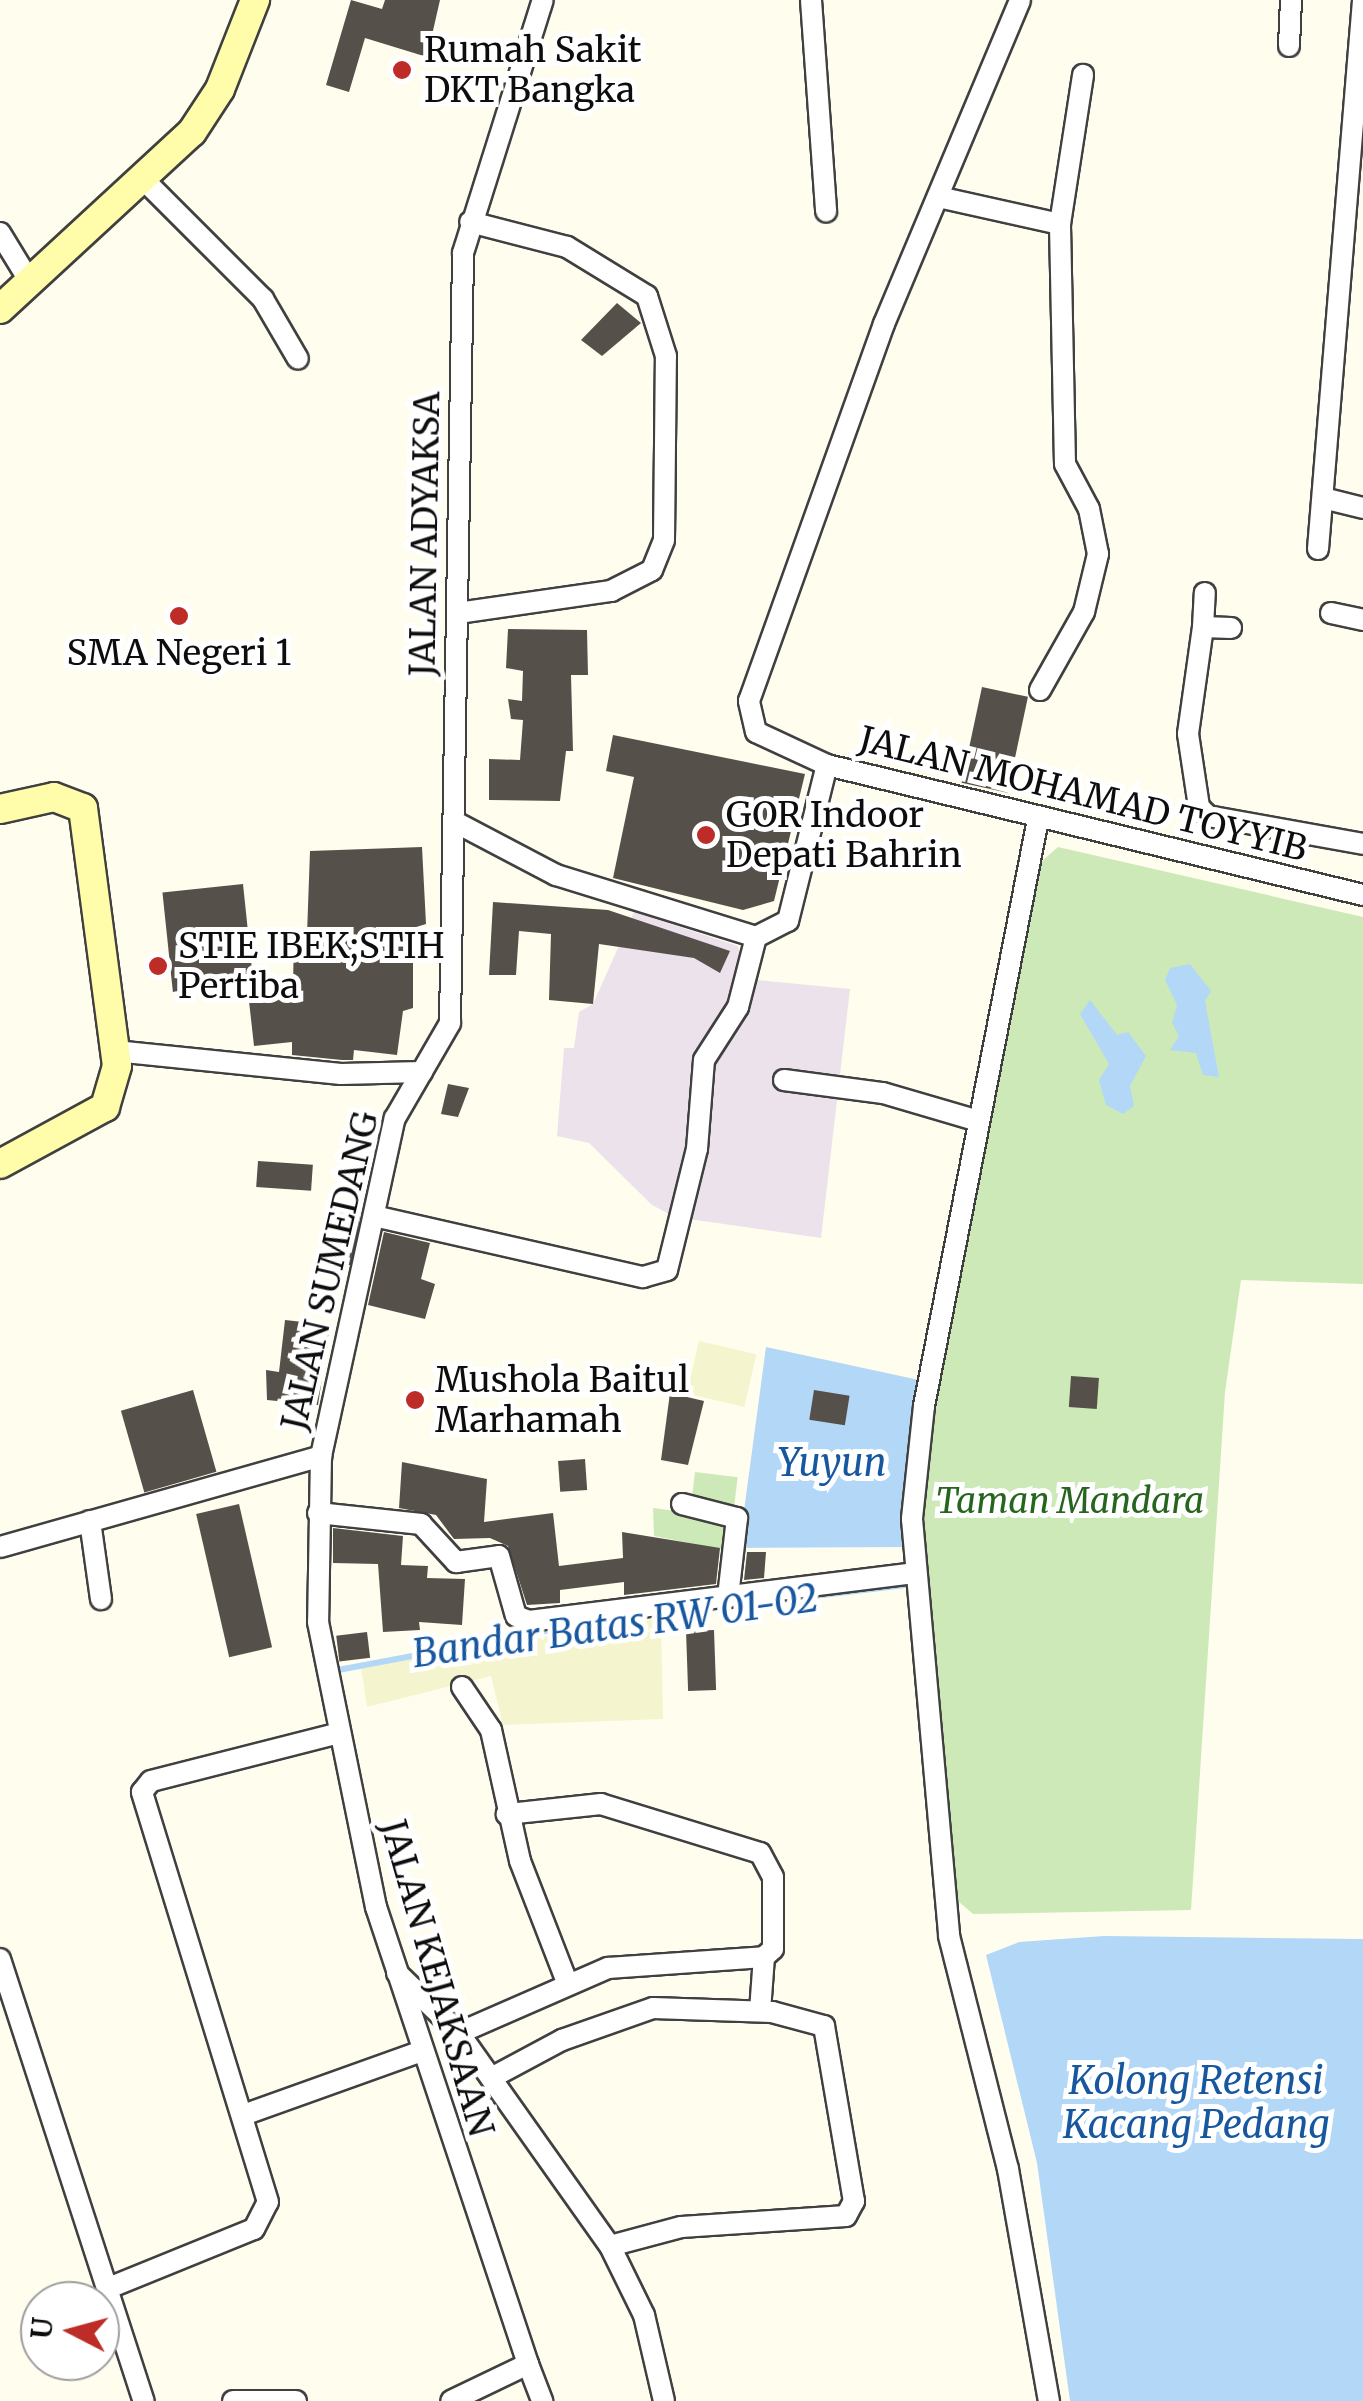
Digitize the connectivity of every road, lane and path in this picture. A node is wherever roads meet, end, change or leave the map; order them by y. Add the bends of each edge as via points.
1 (255, 0) edge
2 (544, 0) edge
3 (811, 0) edge
4 (1020, 0) edge
5 (1291, 0) edge
6 (1363, 0) edge
7 (1289, 46) dead end
8 (1083, 75) dead end
9 (142, 179) junction
10 (938, 198) junction
11 (826, 211) dead end
12 (470, 222) junction
13 (1060, 224) junction
14 (0, 233) edge
15 (30, 282) junction
16 (0, 308) edge
17 (298, 359) dead end
18 (1322, 498) junction
19 (1363, 508) edge
20 (1318, 549) dead end
21 (1205, 593) dead end
22 (458, 613) junction
23 (1331, 614) dead end
24 (1363, 620) edge
25 (1203, 627) junction
26 (1231, 628) dead end
27 (1040, 690) dead end
28 (826, 765) junction
29 (0, 809) edge
30 (1038, 819) junction
31 (459, 824) junction
32 (1363, 844) edge
33 (1362, 889) edge
34 (756, 938) junction
35 (116, 1058) junction
36 (422, 1072) junction
37 (784, 1080) dead end
38 (979, 1121) junction
39 (0, 1164) edge
40 (374, 1216) junction
41 (321, 1456) junction
42 (682, 1504) dead end
43 (318, 1513) junction
44 (90, 1521) junction
45 (0, 1548) edge
46 (914, 1573) junction
47 (728, 1597) junction
48 (101, 1598) dead end
49 (462, 1687) dead end
50 (340, 1733) junction
51 (507, 1814) junction
52 (764, 1957) junction
53 (0, 1959) edge
54 (393, 1968) junction
55 (567, 1982) junction
56 (760, 2011) junction
57 (459, 2032) junction
58 (418, 2052) junction
59 (491, 2078) junction
60 (246, 2114) junction
61 (610, 2246) junction
62 (109, 2281) edge
63 (120, 2283) edge
64 (120, 2318) edge
65 (528, 2364) junction
66 (144, 2401) edge
67 (234, 2401) edge
68 (296, 2401) edge
69 (451, 2401) edge
70 (542, 2401) edge
71 (664, 2401) edge
72 (1050, 2401) edge

1 - 9 street via 204,116
2 - 12 street, JALAN ADYAKSA
3 - 11 street
4 - 10 street
5 - 7 street
6 - 18 street
8 - 13 street
9 - 15 street
9 - 17 street via 263,299 292,337
10 - 13 street
10 - 28 street via 884,324 750,701 756,732
12 - 22 street, JALAN ADYAKSA via 460,296
12 - 22 street via 567,247 647,296 666,356 664,540 652,570 611,591
13 - 27 street via 1066,464 1089,510 1098,554 1084,612
14 - 15 street
15 - 16 street
18 - 19 street
18 - 20 street
21 - 25 street
22 - 31 street, JALAN ADYAKSA
23 - 24 street
25 - 26 street
25 - 32 street via 1188,734 1199,807 1208,816
28 - 30 street, JALAN MOHAMAD TOYYIB
28 - 34 street, JALAN MOHAMAD TOYYIB via 788,922
29 - 35 street via 54,797 82,808
30 - 33 street, JALAN MOHAMAD TOYYIB
30 - 38 street
31 - 34 street via 556,875
31 - 36 street, JALAN ADYAKSA via 450,1024
34 - 40 street via 738,1007 700,1076 697,1149 662,1274 644,1277
35 - 36 street via 341,1074
35 - 39 street via 105,1107
36 - 40 street, JALAN SUMEDANG via 395,1118
37 - 38 street via 883,1094
38 - 46 street via 924,1406
40 - 41 street, JALAN SUMEDANG
41 - 43 street, JALAN KEJAKSAAN
41 - 44 street, JALAN SUMEDANG
42 - 47 street via 737,1518
43 - 47 street via 421,1524 456,1562 500,1556 516,1616 529,1622
43 - 50 street, JALAN KEJAKSAAN via 318,1622
44 - 45 street, JALAN SUMEDANG
44 - 48 street
46 - 47 street
46 - 72 street via 948,1936 1008,2169
49 - 51 street via 491,1730
50 - 54 street, JALAN KEJAKSAAN
50 - 60 street via 151,1781 139,1801
51 - 52 street via 601,1804 760,1853 772,1877 773,1949
51 - 55 street
52 - 55 street via 646,1960
52 - 56 street
53 - 62 street
54 - 57 street
54 - 58 street, JALAN KEJAKSAAN
55 - 57 street
56 - 59 street via 653,2008
56 - 61 street via 824,2026 832,2040 854,2201 846,2216 681,2227
57 - 59 street
58 - 60 street
58 - 65 street, JALAN KEJAKSAAN
59 - 61 street
60 - 63 street via 268,2202 264,2220
61 - 71 street via 644,2315
64 - 66 street
65 - 69 street
65 - 70 street, JALAN KEJAKSAAN
67 - 68 street

